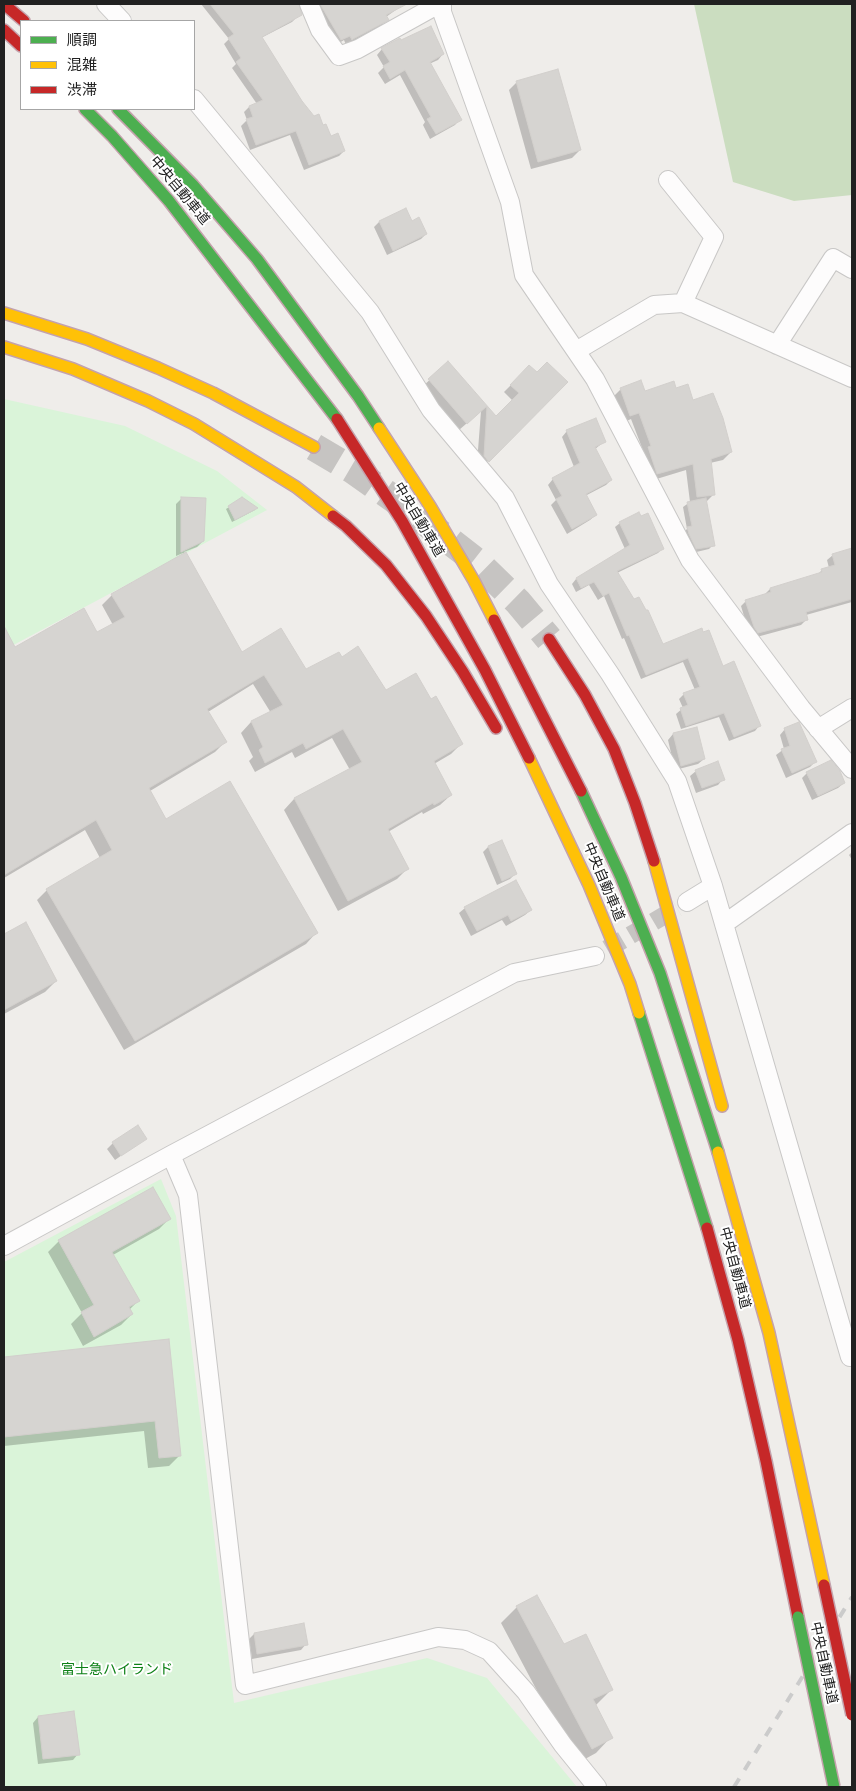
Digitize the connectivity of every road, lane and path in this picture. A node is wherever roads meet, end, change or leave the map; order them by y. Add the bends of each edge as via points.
1 (4, 4) edge
2 (106, 4) edge
3 (309, 4) edge
4 (440, 4) edge
5 (23, 20) edge
6 (121, 20) edge
7 (4, 30) edge
8 (20, 45) edge
9 (195, 100) edge
10 (86, 110) edge
11 (119, 110) edge
12 (668, 180) dead end
13 (852, 269) edge
14 (683, 303) junction
15 (4, 313) edge
16 (776, 345) junction
17 (4, 347) edge
18 (576, 351) junction
19 (852, 378) edge
20 (314, 447) tunnel mouth
21 (549, 639) tunnel mouth
22 (852, 708) edge
23 (818, 729) junction
24 (502, 740) dead end
25 (852, 769) edge
26 (852, 833) edge
27 (553, 836) dead end
28 (713, 886) junction
29 (687, 902) tunnel mouth
30 (724, 924) junction
31 (596, 956) tunnel mouth
32 (630, 984) junction
33 (726, 1118) dead end
34 (171, 1155) junction
35 (4, 1246) edge
36 (776, 1315) dead end
37 (852, 1359) edge
38 (797, 1453) junction
39 (852, 1715) edge
40 (597, 1787) edge
41 (834, 1787) edge

1 - 5 highway
2 - 6 street
3 - 4 street via 320,30 340,56
4 - 18 street via 510,202 524,275
7 - 8 highway
9 - 28 street via 370,312 431,410 505,498 549,584 677,781
10 - 32 highway, 中央自動車道 via 169,201 264,323 330,409 402,521 485,670 544,787
11 - 38 highway, 中央自動車道 via 193,185 257,259 358,396 430,506 520,669 621,877 660,973 736,1210
12 - 14 street via 714,237
13 - 16 street via 833,258
14 - 16 street
14 - 18 street via 654,305
15 - 20 highway via 87,339 158,368 213,393
16 - 19 street
17 - 24 highway via 80,372 194,424 296,487 346,526 386,565 426,616
18 - 23 street via 595,379 690,560
21 - 33 highway via 585,695 614,749 635,802
22 - 23 street
23 - 25 street
26 - 30 street
27 - 32 highway
28 - 29 street
28 - 30 street
30 - 37 street
31 - 34 street via 514,973
32 - 41 highway, 中央自動車道, bridge via 702,1211 738,1340
34 - 35 street
34 - 40 street via 188,1195 244,1685 438,1636 465,1640 489,1651 526,1692
36 - 38 highway
38 - 39 highway, 中央自動車道, bridge

